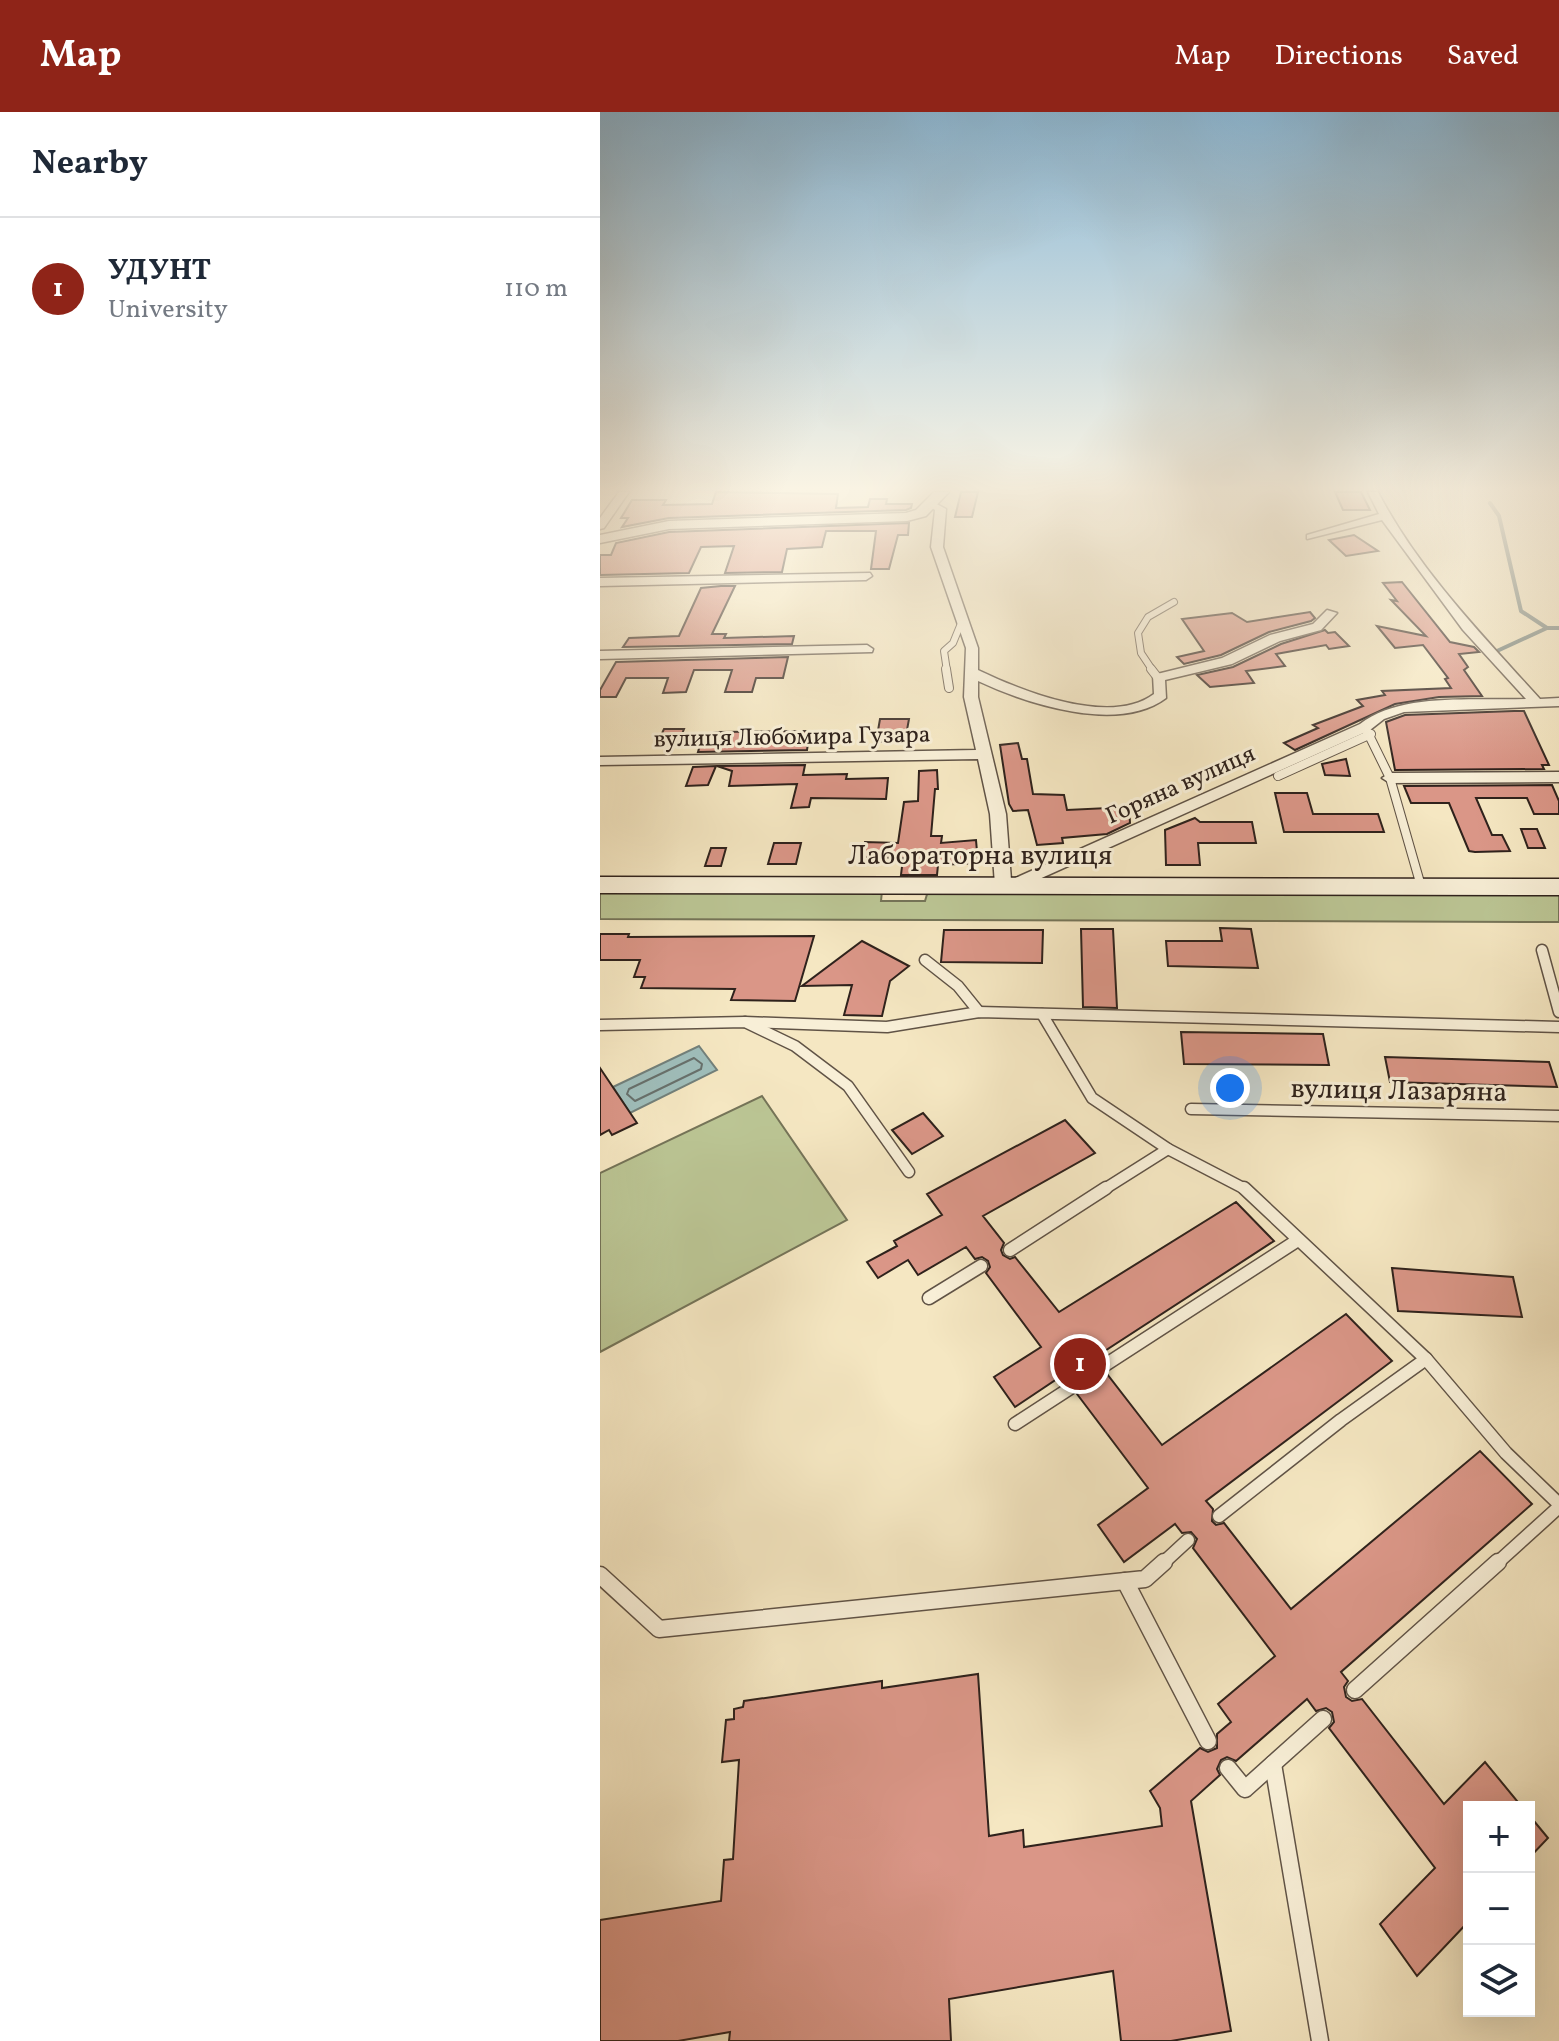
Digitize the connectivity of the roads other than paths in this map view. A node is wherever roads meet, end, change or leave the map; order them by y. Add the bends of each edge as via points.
1 (949, 582) edge
2 (1434, 582) edge
3 (1174, 602) dead end
4 (1331, 613) dead end
5 (962, 621) junction
6 (867, 649) dead end
7 (600, 655) edge
8 (971, 672) junction
9 (1158, 678) junction
10 (949, 688) dead end
11 (1536, 702) junction
12 (1559, 702) edge
13 (1368, 730) junction
14 (984, 754) junction
15 (600, 761) edge
16 (1278, 776) dead end
17 (1559, 777) edge
18 (1390, 778) junction
19 (600, 885) edge
20 (1009, 885) junction
21 (1421, 886) junction
22 (1559, 887) edge
23 (1542, 950) dead end
24 (925, 960) dead end
25 (1558, 1008) edge
26 (979, 1012) junction
27 (1042, 1014) junction
28 (745, 1022) junction
29 (600, 1025) edge
30 (1559, 1027) edge
31 (1191, 1109) dead end
32 (1559, 1116) edge
33 (1168, 1149) junction
34 (909, 1172) dead end
35 (1298, 1240) junction
36 (1010, 1250) dead end
37 (981, 1266) dead end
38 (929, 1298) dead end
39 (1426, 1359) junction
40 (1102, 1367) dead end
41 (1072, 1387) dead end
42 (1015, 1424) dead end
43 (1559, 1506) edge
44 (1219, 1516) dead end
45 (1188, 1540) dead end
46 (600, 1575) edge
47 (1125, 1581) junction
48 (1355, 1690) dead end
49 (1323, 1719) dead end
50 (1208, 1741) dead end
51 (1273, 1764) junction
52 (1228, 1768) dead end
53 (1320, 2041) edge

1 - 5 street
2 - 11 street
3 - 9 lane via 1144,617 1140,626 1138,646
4 - 9 street via 1317,627 1275,638 1227,661
5 - 8 street via 972,648
5 - 10 lane via 944,651
6 - 7 street
8 - 9 street via 1040,701 1110,710 1156,702 1161,695
8 - 14 street
11 - 12 street, Горяна вулиця
11 - 13 street, Горяна вулиця via 1403,708 1379,716
13 - 16 lane
13 - 18 lane
13 - 20 street, Горяна вулиця
14 - 15 street, вулиця Любомира Гузара
14 - 20 street
17 - 18 street
18 - 21 lane
19 - 20 main road, Лабораторна вулиця
20 - 21 main road, Лабораторна вулиця
21 - 22 main road, Лабораторна вулиця
23 - 25 lane
24 - 26 lane via 958,986
26 - 27 lane
26 - 28 lane via 887,1027
27 - 30 lane
27 - 33 lane via 1092,1098
28 - 29 lane
28 - 34 lane via 795,1046 848,1086
31 - 32 lane, вулиця Лазаряна
33 - 35 lane via 1244,1188
33 - 36 lane
35 - 39 lane
35 - 40 lane
37 - 38 lane
39 - 43 lane
39 - 44 lane
41 - 42 lane
43 - 48 lane
45 - 47 lane via 1145,1579
46 - 47 lane via 659,1629
47 - 50 lane
49 - 51 lane
51 - 52 lane via 1245,1789
51 - 53 lane

